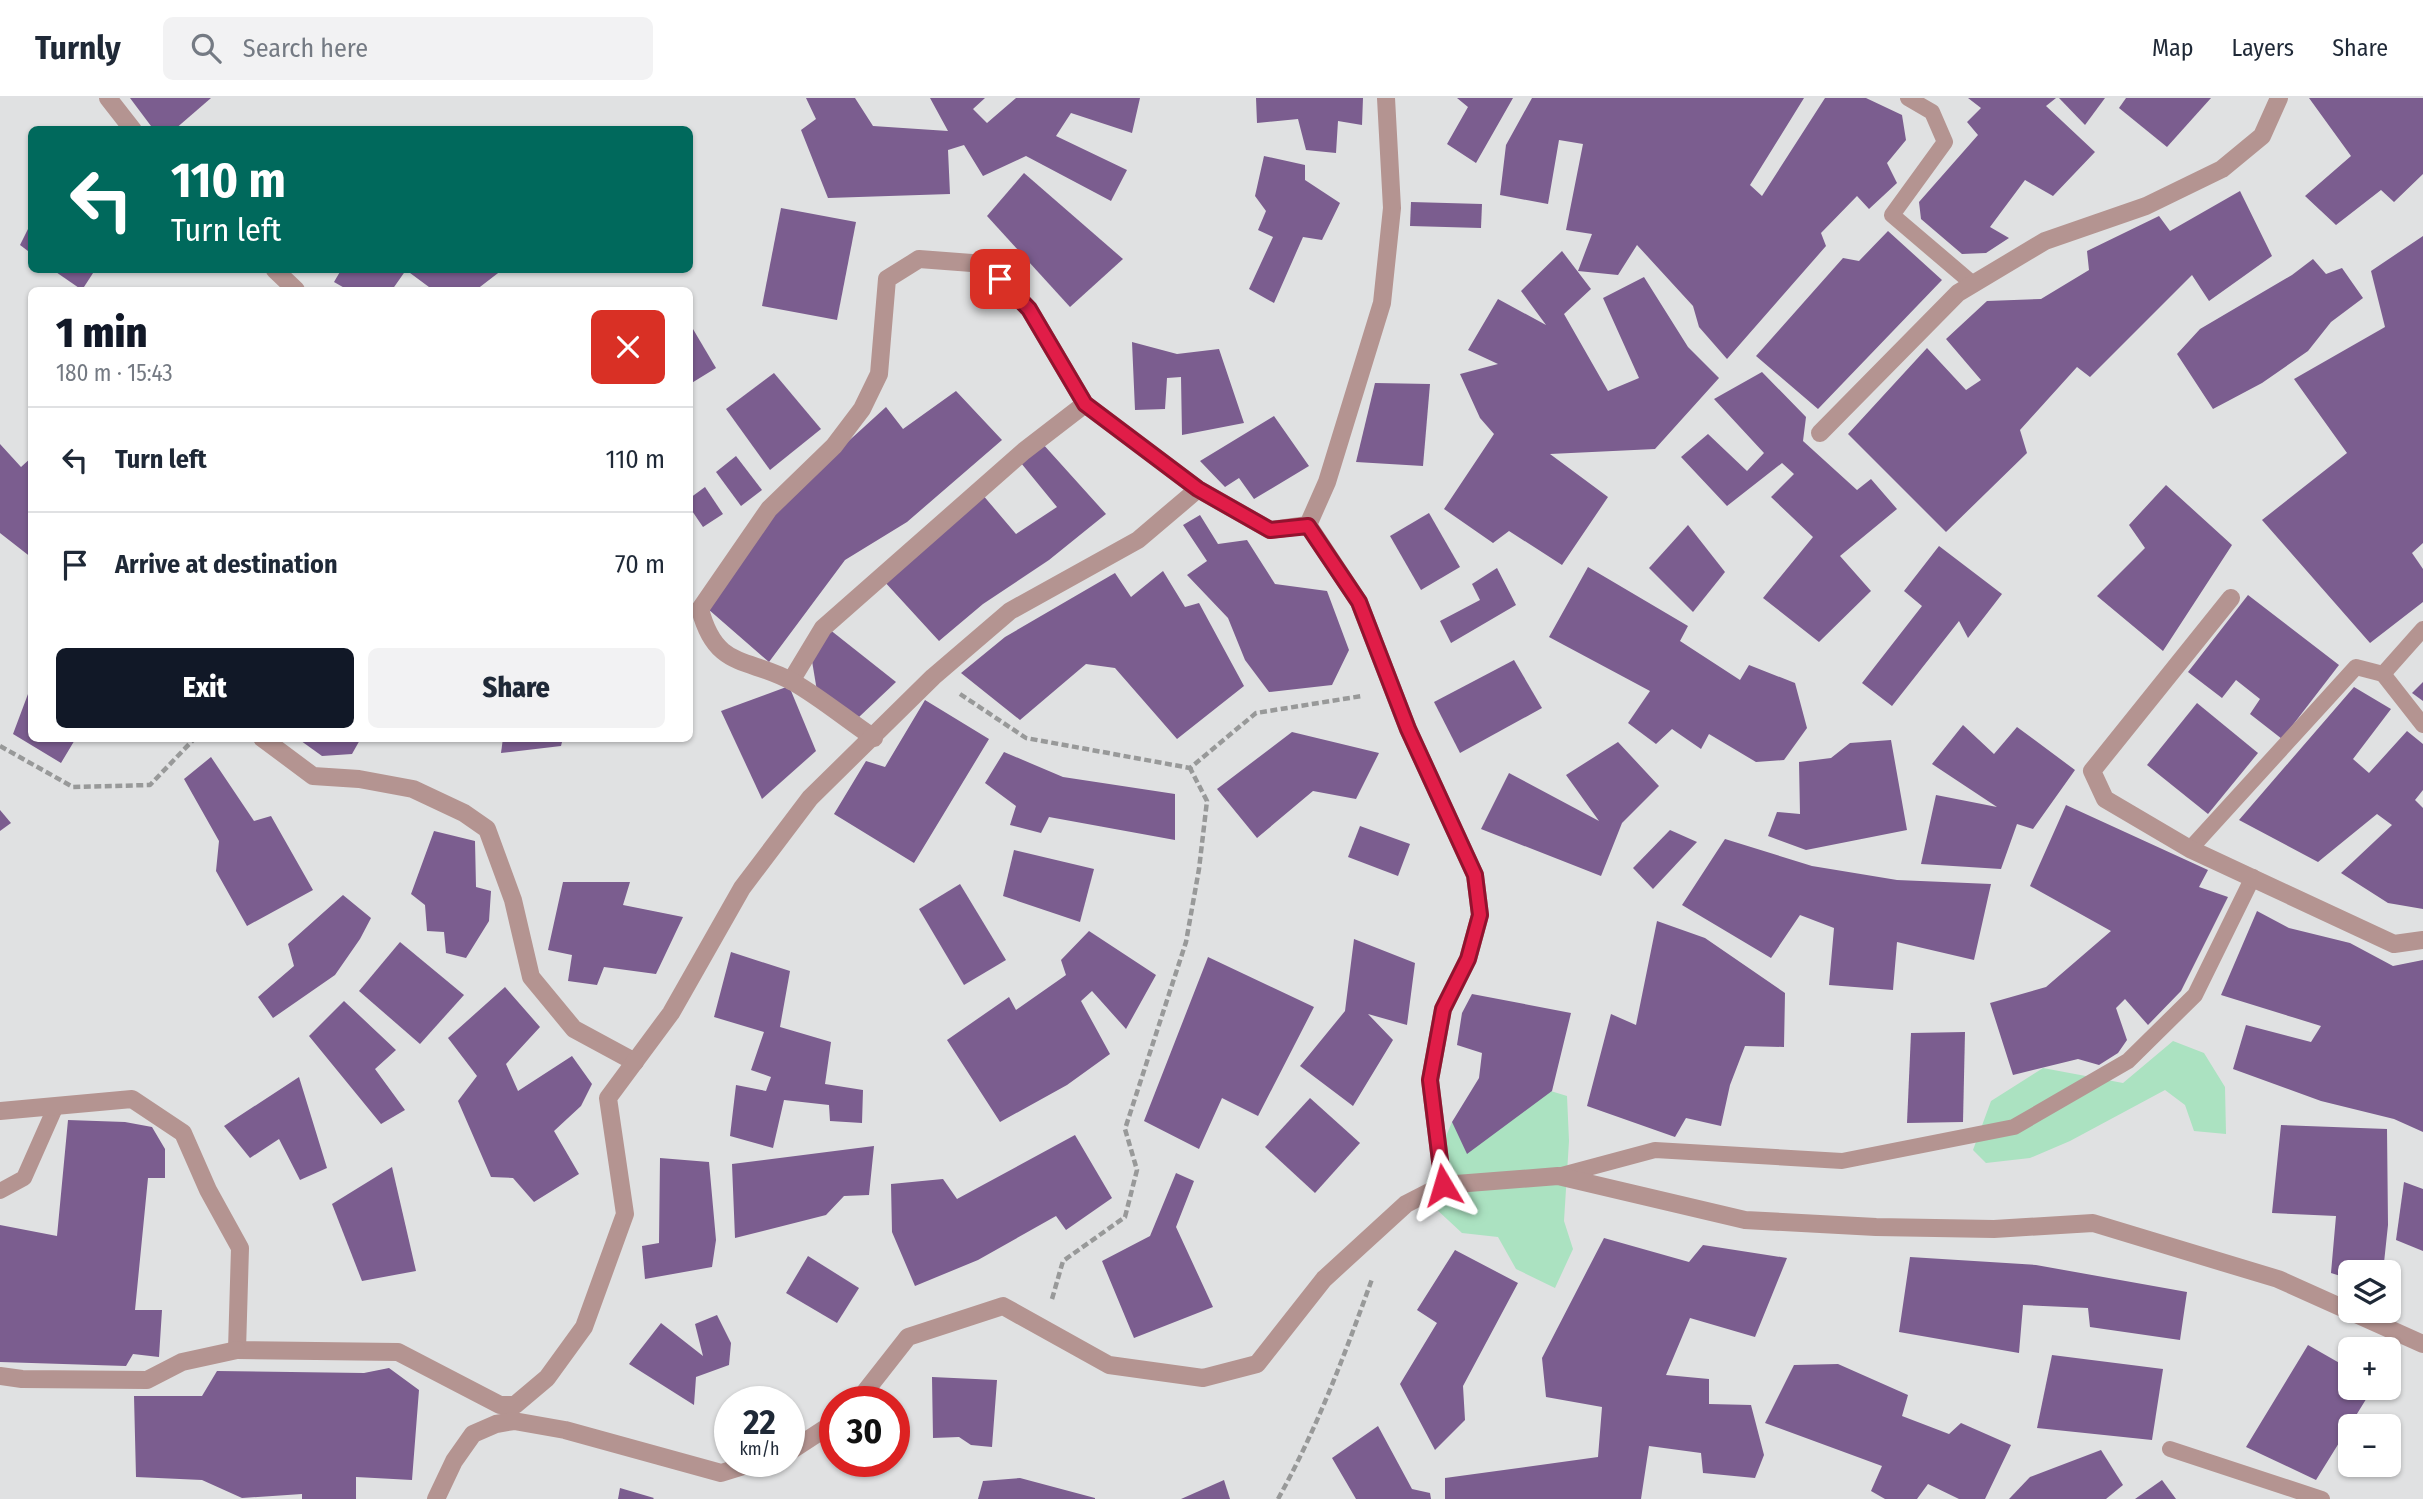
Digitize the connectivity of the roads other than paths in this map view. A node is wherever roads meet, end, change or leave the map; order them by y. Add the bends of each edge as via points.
1 (108, 98) edge
2 (1387, 98) edge
3 (1908, 98) edge
4 (2279, 98) edge
5 (130, 126) edge
6 (278, 273) edge
7 (1973, 284) junction
8 (293, 287) edge
9 (1085, 404) junction
10 (1820, 433) dead end
11 (1198, 489) junction
12 (1308, 526) junction
13 (2231, 598) dead end
14 (2423, 629) edge
15 (2383, 674) junction
16 (791, 681) junction
17 (2423, 726) edge
18 (874, 738) junction
19 (267, 742) edge
20 (2190, 849) junction
21 (2253, 877) junction
22 (2423, 940) edge
23 (635, 1062) junction
24 (55, 1108) junction
25 (0, 1111) edge
26 (1558, 1176) junction
27 (1443, 1185) junction
28 (0, 1191) edge
29 (2423, 1344) edge
30 (237, 1350) junction
31 (0, 1376) edge
32 (870, 1386) edge
33 (506, 1404) junction
34 (514, 1421) junction
35 (2170, 1449) dead end
36 (714, 1471) edge
37 (436, 1499) edge
38 (2322, 1499) edge

1 - 5 street
2 - 12 street via 1392,208 1382,303 1327,482
3 - 7 lane via 1932,112 1945,142 1892,215
4 - 7 street via 2262,136 2222,169 2146,206 2045,241
6 - 8 street
7 - 10 street via 1958,293
9 - 11 street
9 - 16 street via 1024,451 823,628
9 - 16 street via 1029,309 985,264 919,259 887,279 879,374 862,409 834,446 769,509 700,609 707,634 737,663
11 - 12 street via 1270,530
11 - 18 street via 1138,540 1010,611 933,677
12 - 27 street via 1359,602 1408,729 1475,875 1480,915 1468,959 1443,1009 1430,1080
13 - 20 street via 2092,771 2105,799
14 - 15 lane
15 - 17 lane
15 - 20 lane via 2356,667
16 - 18 street
18 - 23 street via 810,798 741,888 671,1013
19 - 23 street via 313,776 413,789 487,829 513,900 531,977 574,1029
20 - 21 street
21 - 22 street via 2394,943
21 - 26 lane via 2195,995 2128,1061 2014,1127 1842,1161 1655,1150
23 - 33 street via 608,1098 625,1214 584,1327 547,1378 515,1405
24 - 25 street
24 - 28 lane via 24,1178
24 - 30 street via 132,1099 183,1133 240,1248
26 - 27 street
26 - 29 street via 1745,1220 1994,1229 2093,1223 2278,1279
27 - 32 street via 1406,1204 1324,1279 1257,1364 1203,1378 1109,1365 1003,1306 908,1337
30 - 31 street via 182,1362 147,1380
30 - 33 street via 398,1352 500,1405
33 - 34 street
34 - 36 street via 565,1430
34 - 37 street via 473,1434
35 - 38 lane

